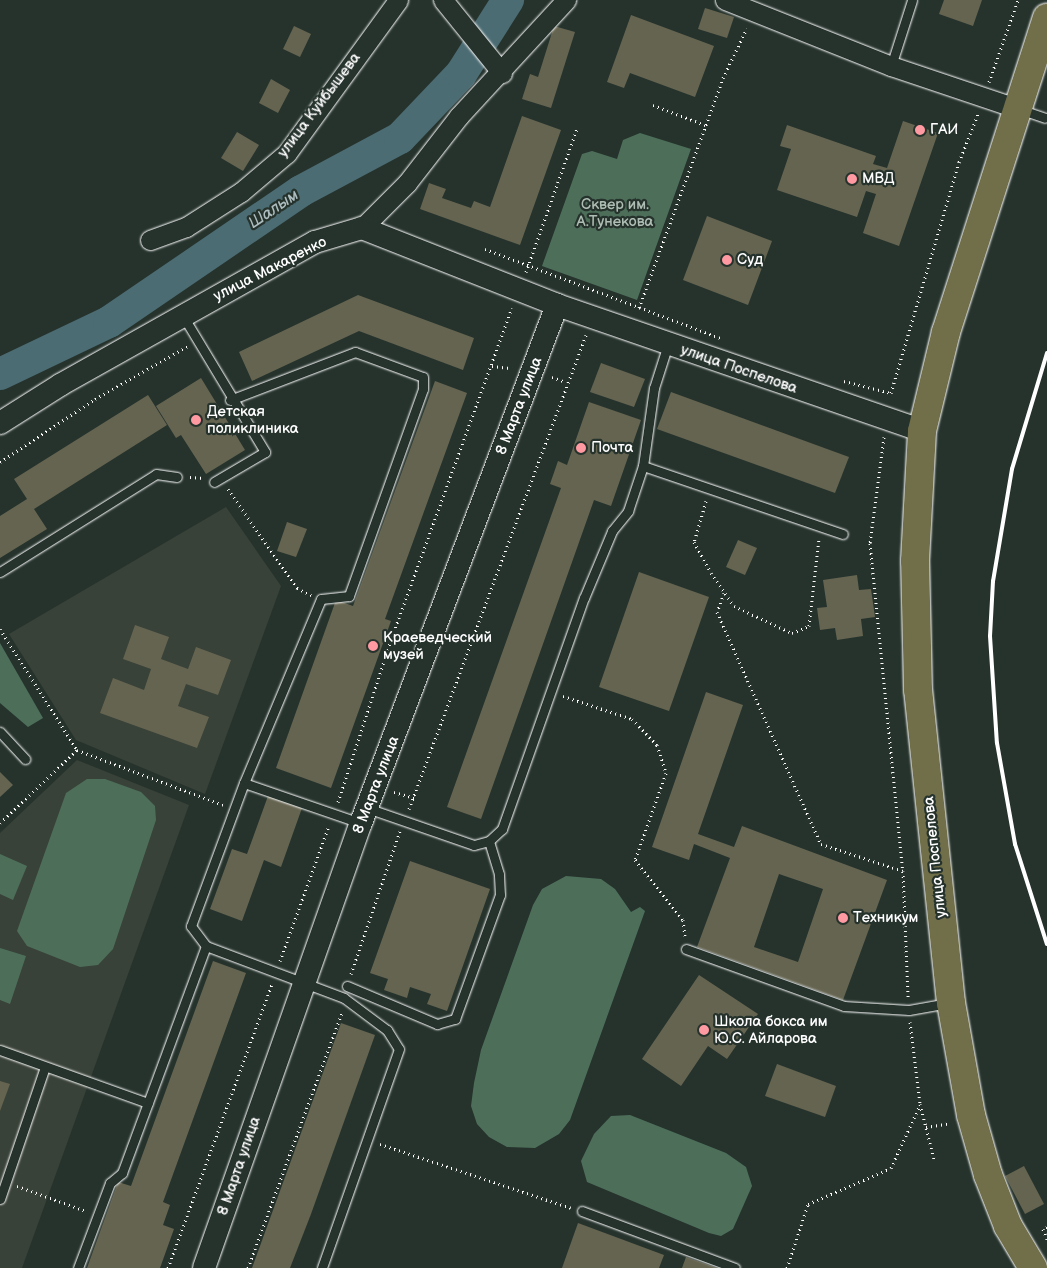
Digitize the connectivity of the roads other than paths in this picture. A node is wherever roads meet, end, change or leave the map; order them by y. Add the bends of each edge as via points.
1 (398, 0) edge
2 (443, 0) edge
3 (566, 0) edge
4 (725, 0) edge
5 (912, 0) edge
6 (1047, 18) edge
7 (891, 66) junction
8 (502, 73) junction
9 (1019, 109) junction
10 (1045, 118) dead end
11 (362, 228) junction
12 (150, 240) dead end
13 (556, 305) junction
14 (183, 315) junction
15 (668, 344) junction
16 (230, 400) junction
17 (0, 423) edge
18 (922, 431) junction
19 (643, 466) junction
20 (177, 477) road end
21 (217, 480) road end
22 (843, 534) dead end
23 (0, 572) edge
24 (0, 732) edge
25 (25, 759) dead end
26 (244, 783) junction
27 (364, 815) junction
28 (489, 841) junction
29 (206, 946) junction
30 (686, 949) road end
31 (304, 982) junction
32 (347, 986) road end
33 (951, 1003) junction
34 (0, 1050) edge
35 (46, 1067) junction
36 (148, 1103) junction
37 (0, 1199) edge
38 (582, 1211) road end
39 (78, 1268) edge
40 (204, 1268) edge
41 (322, 1268) edge
42 (735, 1268) edge
43 (1033, 1268) edge

1 - 12 street, улица Куйбышева via 287,153 186,228
2 - 8 street via 461,27
3 - 8 street
4 - 7 street
5 - 7 lane
6 - 9 main road, улица Поспелова
7 - 9 street
8 - 11 street
9 - 10 lane
9 - 18 main road, улица Поспелова via 946,332
11 - 13 street
11 - 14 street, улица Макаренко via 315,242
13 - 15 street, улица Поспелова
13 - 27 street, 8 Марта улица
14 - 16 lane
14 - 17 street, улица Макаренко
15 - 18 street, улица Поспелова
15 - 19 lane via 654,388
16 - 21 lane via 265,452
16 - 26 lane via 355,352 423,378 423,389 349,596 320,599
18 - 33 main road, улица Поспелова via 915,561 918,690
19 - 22 lane
19 - 28 lane via 628,511 612,531 584,598 502,829
20 - 23 lane via 156,474
24 - 25 lane
26 - 27 lane via 334,814
26 - 29 lane via 191,926
27 - 28 lane via 404,822 474,844
27 - 31 street, 8 Марта улица
28 - 32 lane via 500,874 500,895 455,1019 437,1024
29 - 31 lane
29 - 36 lane
30 - 33 lane via 844,1006 909,1010
31 - 40 street, 8 Марта улица
31 - 41 lane via 344,998 387,1030 399,1049
33 - 43 main road, улица Поспелова via 972,1115 988,1175 1008,1226
34 - 35 lane
35 - 36 lane
35 - 37 lane
36 - 39 lane via 122,1173 110,1182
38 - 42 lane

